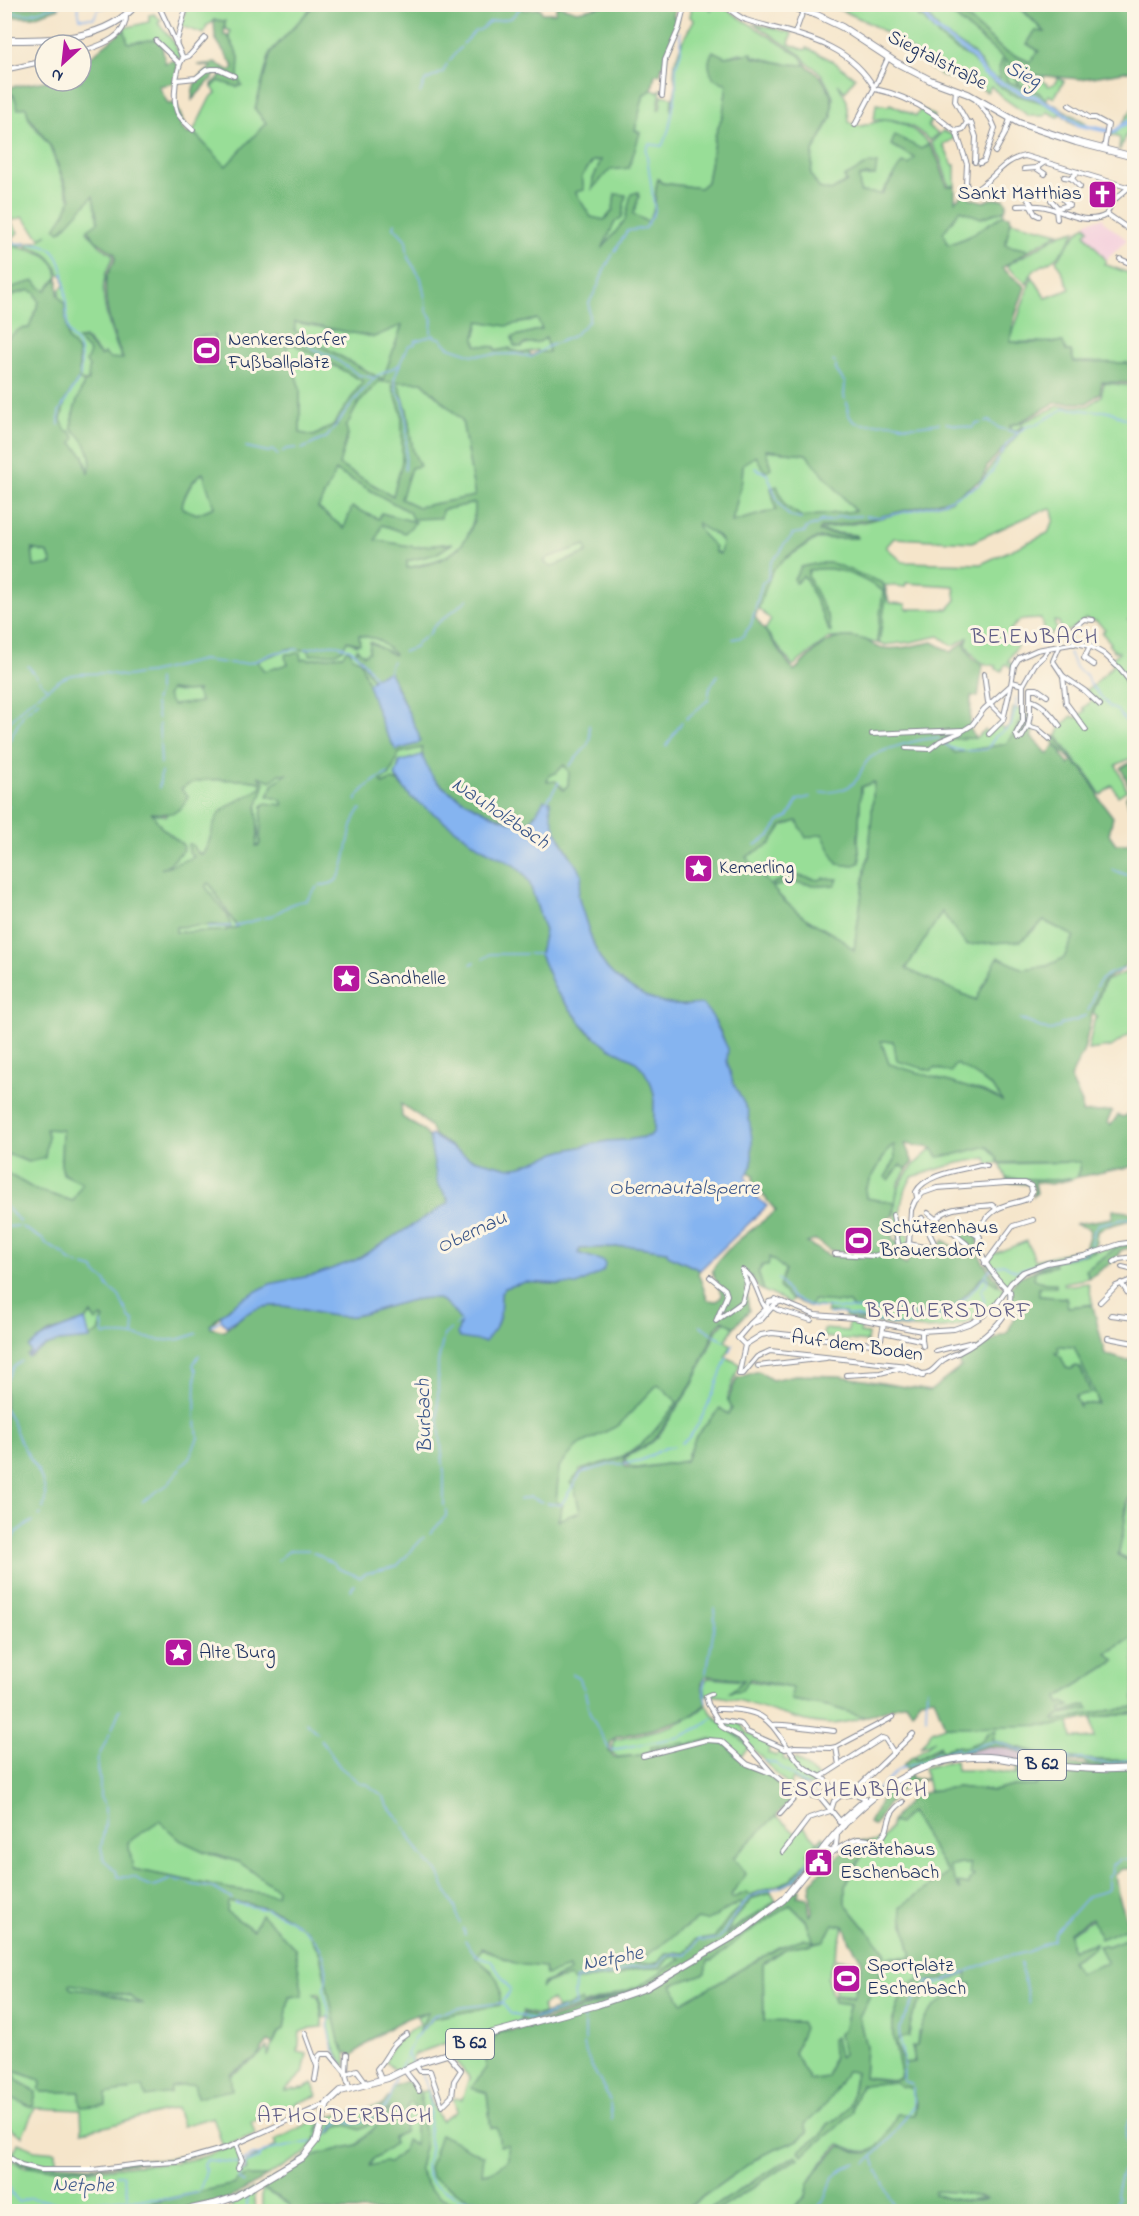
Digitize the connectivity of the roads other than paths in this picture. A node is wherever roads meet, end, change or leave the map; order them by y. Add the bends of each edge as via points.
1 (136, 4) edge
2 (158, 4) edge
3 (186, 4) edge
4 (523, 4) edge
5 (548, 4) edge
6 (685, 4) edge
7 (723, 4) edge
8 (783, 4) edge
9 (803, 10) junction
10 (125, 15) junction
11 (795, 33) junction
12 (205, 38) dead end
13 (4, 40) edge
14 (156, 41) dead end
15 (176, 44) junction
16 (93, 48) edge
17 (889, 57) junction
18 (183, 58) junction
19 (33, 64) edge
20 (180, 64) junction
21 (4, 70) edge
22 (234, 76) dead end
23 (177, 80) junction
24 (875, 86) junction
25 (956, 89) junction
26 (662, 96) dead end
27 (976, 98) junction
28 (1069, 105) dead end
29 (1010, 119) junction
30 (967, 122) junction
31 (855, 125) dead end
32 (194, 130) dead end
33 (956, 131) junction
34 (1104, 150) junction
35 (995, 152) dead end
36 (1134, 157) edge
37 (1045, 162) junction
38 (1036, 168) junction
39 (1024, 169) dead end
40 (1078, 172) junction
41 (1046, 174) dead end
42 (1064, 177) dead end
43 (1071, 178) junction
44 (1134, 183) edge
45 (1080, 187) dead end
46 (1127, 187) junction
47 (1015, 189) dead end
48 (1051, 196) dead end
49 (1063, 199) dead end
50 (1031, 205) junction
51 (1017, 206) dead end
52 (1057, 209) junction
53 (1107, 214) junction
54 (1039, 216) dead end
55 (1057, 219) dead end
56 (1127, 228) dead end
57 (1120, 259) dead end
58 (1134, 265) edge
59 (1093, 620) dead end
60 (1074, 644) junction
61 (1059, 646) junction
62 (1090, 646) junction
63 (1048, 648) junction
64 (1044, 656) junction
65 (1053, 662) junction
66 (1094, 665) dead end
67 (984, 674) dead end
68 (1063, 676) junction
69 (1011, 683) junction
70 (1023, 685) junction
71 (1134, 693) edge
72 (1047, 696) dead end
73 (1030, 700) junction
74 (989, 705) junction
75 (1100, 705) dead end
76 (1003, 717) junction
77 (1028, 726) junction
78 (1060, 726) dead end
79 (964, 730) junction
80 (1086, 730) dead end
81 (872, 734) dead end
82 (989, 734) dead end
83 (1050, 739) dead end
84 (906, 748) dead end
85 (987, 1166) dead end
86 (917, 1197) junction
87 (997, 1209) junction
88 (928, 1213) dead end
89 (893, 1215) dead end
90 (922, 1218) dead end
91 (936, 1220) junction
92 (1033, 1220) dead end
93 (954, 1222) dead end
94 (980, 1237) junction
95 (1134, 1242) edge
96 (909, 1244) junction
97 (967, 1244) dead end
98 (899, 1248) junction
99 (998, 1252) dead end
100 (992, 1253) junction
101 (835, 1254) dead end
102 (1134, 1257) edge
103 (1114, 1262) dead end
104 (1122, 1267) dead end
105 (988, 1268) junction
106 (1134, 1270) edge
107 (710, 1277) dead end
108 (1134, 1279) edge
109 (1121, 1283) junction
110 (1007, 1289) junction
111 (1100, 1302) dead end
112 (1134, 1302) edge
113 (776, 1303) junction
114 (767, 1310) junction
115 (1111, 1315) dead end
116 (1134, 1318) edge
117 (811, 1320) dead end
118 (884, 1323) junction
119 (922, 1331) junction
120 (883, 1332) junction
121 (1108, 1338) dead end
122 (922, 1340) junction
123 (977, 1340) junction
124 (1134, 1343) edge
125 (745, 1345) junction
126 (924, 1346) dead end
127 (936, 1351) dead end
128 (832, 1358) junction
129 (758, 1366) dead end
130 (926, 1374) junction
131 (846, 1375) dead end
132 (711, 1694) dead end
133 (717, 1709) dead end
134 (893, 1717) dead end
135 (716, 1720) junction
136 (773, 1725) junction
137 (834, 1731) dead end
138 (914, 1734) dead end
139 (836, 1747) junction
140 (790, 1748) junction
141 (894, 1753) junction
142 (643, 1756) dead end
143 (839, 1765) junction
144 (1134, 1768) edge
145 (773, 1774) junction
146 (821, 1778) junction
147 (831, 1788) junction
148 (798, 1794) junction
149 (857, 1794) junction
150 (840, 1796) junction
151 (822, 1800) junction
152 (867, 1800) junction
153 (834, 1801) junction
154 (903, 1802) dead end
155 (830, 1811) junction
156 (780, 1814) dead end
157 (841, 1824) junction
158 (837, 1834) junction
159 (823, 1848) junction
160 (783, 1852) dead end
161 (833, 1852) junction
162 (828, 1859) dead end
163 (305, 2033) dead end
164 (407, 2034) dead end
165 (347, 2054) dead end
166 (447, 2054) junction
167 (416, 2065) junction
168 (318, 2066) junction
169 (400, 2073) junction
170 (346, 2074) junction
171 (315, 2080) dead end
172 (381, 2080) junction
173 (367, 2084) junction
174 (349, 2087) junction
175 (419, 2091) dead end
176 (326, 2107) junction
177 (236, 2144) junction
178 (7, 2155) edge
179 (238, 2168) dead end
180 (177, 2211) edge

1 - 10 main road
2 - 15 street
3 - 15 street
4 - 5 street via 530,8
6 - 26 street via 665,60
7 - 11 street via 744,19
8 - 9 main road, Siegtalstraße
9 - 11 street
9 - 17 main road, Siegtalstraße via 842,27
10 - 13 main road via 109,25 71,37
10 - 16 street via 124,27 108,43
11 - 24 street via 848,58
12 - 18 street
14 - 20 street
15 - 18 street
17 - 24 street
17 - 25 main road, Siegtalstraße via 930,80
18 - 20 street
19 - 21 street
20 - 23 street
22 - 23 street via 212,69 196,78
23 - 32 street via 177,110
24 - 31 street
24 - 33 street via 913,103
25 - 27 main road, Siegtalstraße
25 - 30 street via 955,101
27 - 29 main road, Siegtalstraße
27 - 30 street via 995,128 984,161 977,163 976,137
28 - 34 street via 1107,124
29 - 34 main road, Siegtalstraße
29 - 35 street
30 - 33 street
33 - 37 street via 967,164 966,184 973,192 1017,157
34 - 36 main road, Siegtalstraße
37 - 38 street
37 - 40 street
38 - 39 street
38 - 41 street
40 - 43 street
40 - 46 street
42 - 43 street
43 - 45 street
44 - 46 street
46 - 53 street
47 - 50 street via 1021,188
48 - 52 street
49 - 52 street via 1069,205
50 - 51 street
50 - 52 street
50 - 54 street
52 - 53 street via 1088,219
52 - 55 street
53 - 56 street
57 - 58 street
59 - 60 street via 1084,619 1074,627
60 - 61 street
60 - 62 street
61 - 63 street
61 - 65 street
62 - 66 street via 1084,658
62 - 71 street via 1108,657
63 - 64 street
63 - 69 street via 1019,658
64 - 65 street
64 - 70 street
65 - 68 street
67 - 74 street
68 - 75 street
68 - 80 street via 1066,703
69 - 70 street
69 - 74 street
69 - 76 street
70 - 77 street via 1023,721 1016,738 1021,738
72 - 73 street via 1033,688
73 - 77 street
73 - 78 street via 1045,709
74 - 76 street
74 - 79 street
76 - 82 street
77 - 83 street
79 - 81 street
79 - 84 street via 930,749
85 - 86 street via 930,1179 919,1187
86 - 87 street via 937,1188 1023,1183 1031,1186 1029,1198
86 - 96 street via 911,1210
87 - 91 street via 992,1205 947,1210
87 - 94 street
88 - 91 street
89 - 98 street
90 - 96 street via 935,1245
91 - 97 street
92 - 100 street via 1013,1226
93 - 94 street
94 - 105 street via 980,1252
95 - 110 street via 1039,1265 1021,1273
96 - 98 street
98 - 101 street via 874,1256
99 - 100 street
100 - 105 street
102 - 103 street
104 - 106 street
105 - 110 street
107 - 114 street via 727,1295 716,1321 742,1302 747,1284 742,1270 751,1277
108 - 109 street
109 - 111 street
109 - 112 street
110 - 119 street via 996,1305 971,1323 954,1329
110 - 123 street, Auf dem Boden via 1010,1306
113 - 114 street
113 - 117 street via 784,1313
113 - 118 street via 815,1315
114 - 125 street via 738,1338
115 - 116 street
118 - 119 street
118 - 120 street
119 - 122 street
120 - 122 street
120 - 125 street via 878,1342 872,1344 772,1333
121 - 124 street
122 - 126 street
123 - 127 street
123 - 130 street, Auf dem Boden
125 - 128 street, Auf dem Boden via 739,1374 770,1351
128 - 129 street
128 - 130 street, Auf dem Boden via 907,1366
130 - 131 street via 921,1376 900,1368
132 - 135 street via 706,1700
133 - 136 street via 750,1712
134 - 139 street
135 - 140 street via 741,1724 747,1732 777,1748
135 - 145 street via 740,1737
136 - 137 street
136 - 140 street
138 - 141 street
139 - 140 street
139 - 143 street
140 - 146 street via 810,1773
141 - 143 street via 882,1738
141 - 149 street via 860,1785
142 - 145 street via 714,1739 725,1743 747,1764
143 - 146 street
144 - 152 main road, B 62 via 1067,1767 982,1757 951,1760 927,1765
145 - 148 street
146 - 147 street
147 - 150 street
147 - 151 street
148 - 151 street
148 - 156 street
149 - 150 street
149 - 152 street
150 - 153 street
151 - 153 street
151 - 155 street
152 - 157 main road, B 62
153 - 155 street
154 - 161 street via 892,1811 880,1838 856,1840
155 - 157 street
155 - 160 street via 809,1818
157 - 158 main road, B 62
158 - 159 main road, B 62
158 - 161 street
159 - 161 street
159 - 166 main road, B 62 via 778,1905 731,1939 646,1988 490,2035
161 - 162 street
163 - 168 street
164 - 172 street via 390,2047 389,2055 377,2069
165 - 170 street
166 - 167 main road, B 62
166 - 167 street via 461,2070 454,2081 452,2096 442,2106 430,2071 420,2071
167 - 169 main road, B 62
168 - 170 street via 320,2054 330,2054
168 - 171 street
169 - 172 main road, B 62
169 - 175 street via 409,2077
170 - 173 street via 357,2070
170 - 174 street
172 - 173 main road, B 62
173 - 174 main road, B 62
174 - 176 main road via 334,2096
176 - 177 street
176 - 180 main road via 314,2144 297,2161 235,2197
177 - 178 street via 177,2162 93,2170 37,2169 21,2165
177 - 179 street via 242,2162

